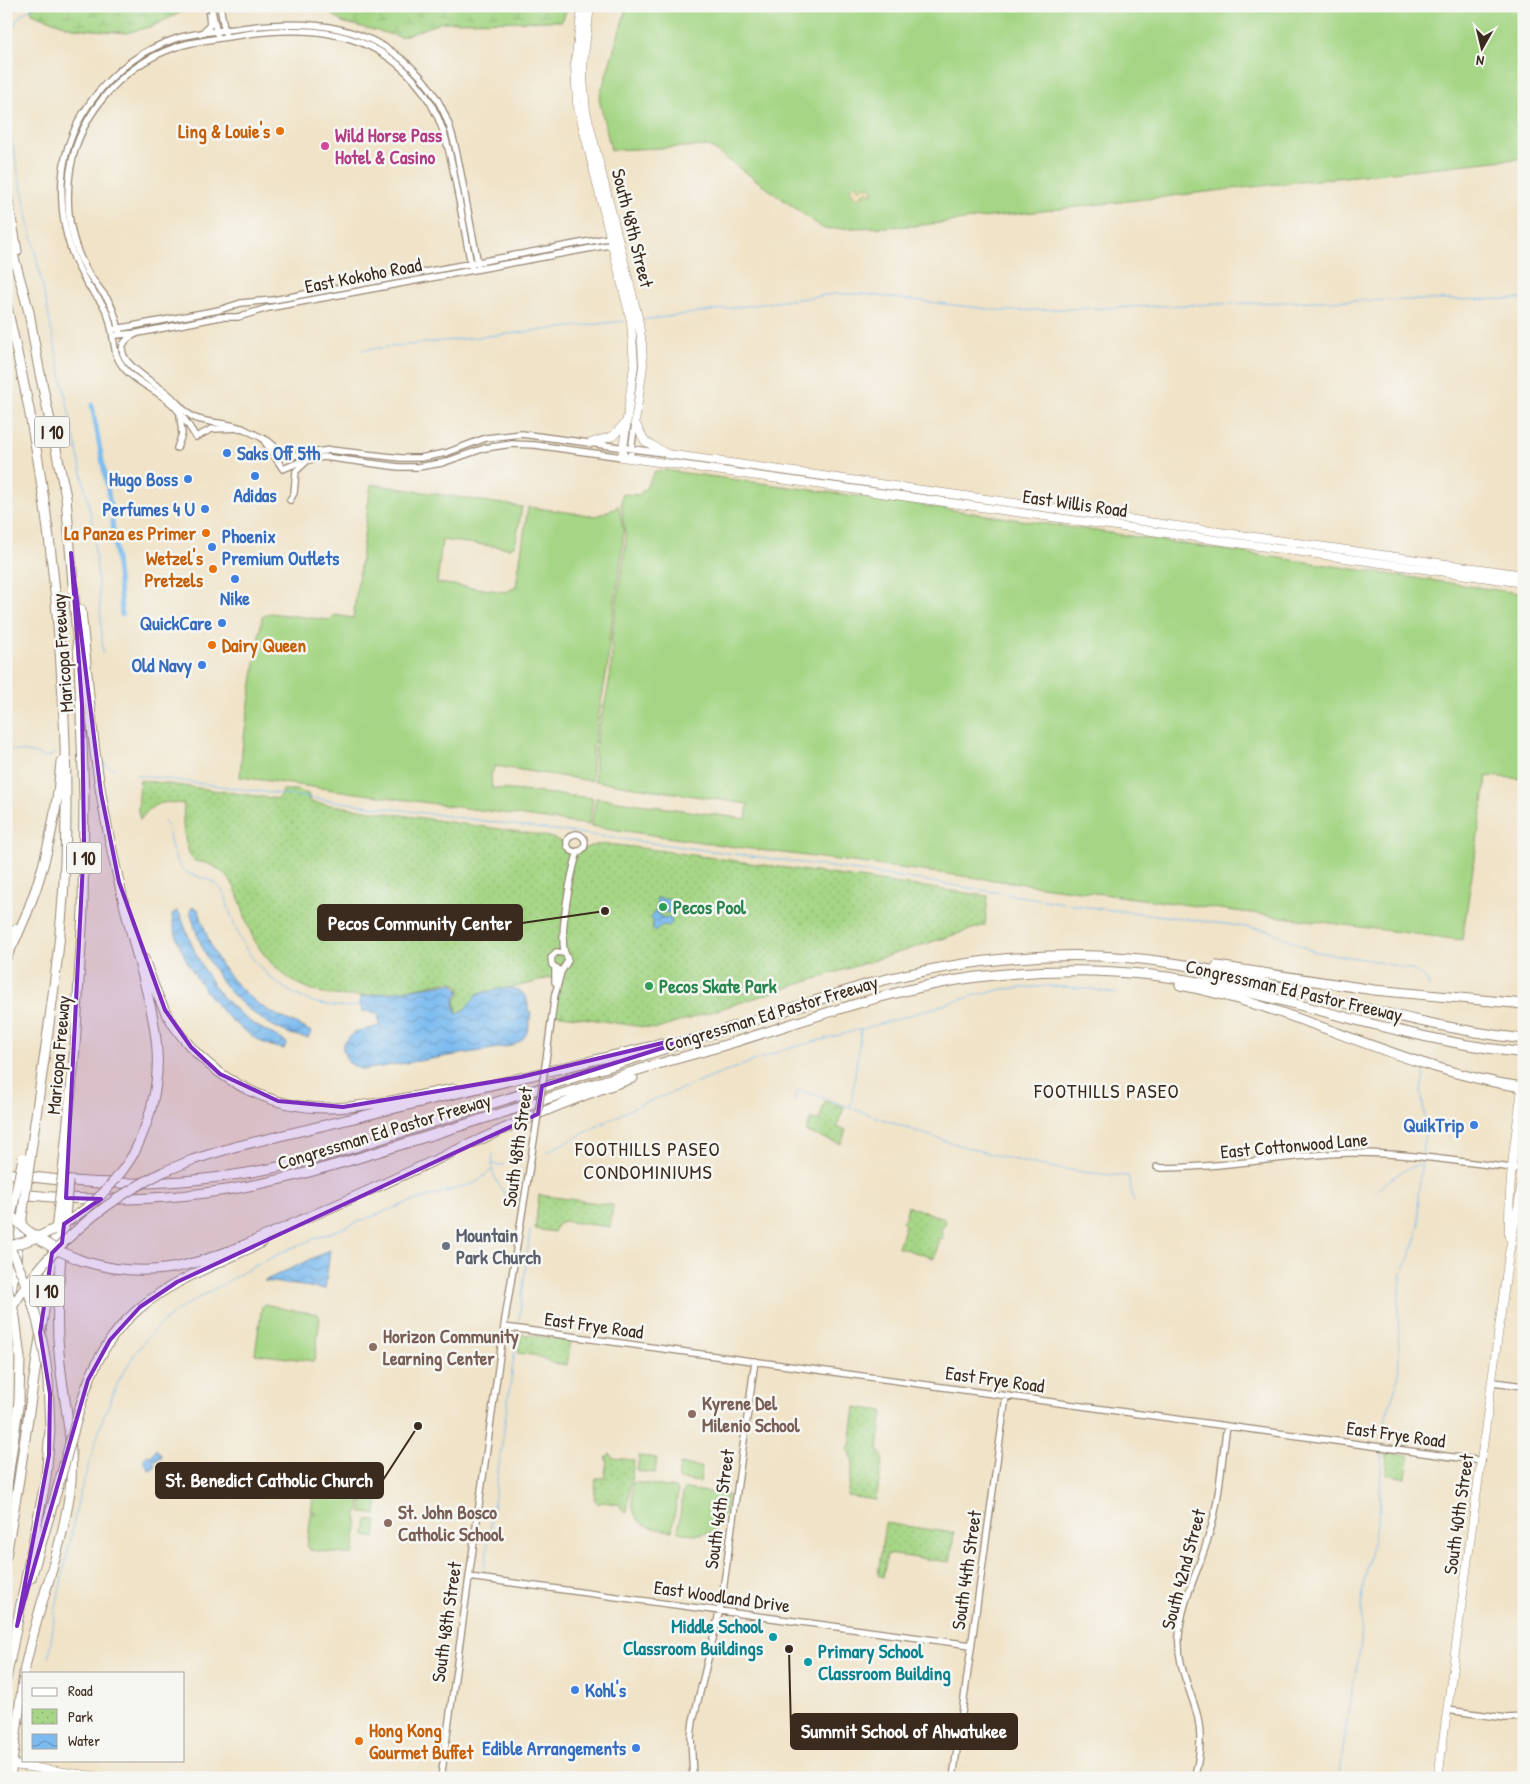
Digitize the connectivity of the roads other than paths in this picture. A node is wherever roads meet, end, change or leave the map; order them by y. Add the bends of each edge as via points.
1 (209, 6) edge
2 (220, 6) edge
3 (582, 6) edge
4 (590, 6) edge
5 (292, 27) junction
6 (299, 27) junction
7 (225, 30) junction
8 (216, 32) junction
9 (201, 34) junction
10 (226, 37) junction
11 (218, 39) junction
12 (106, 84) junction
13 (111, 88) junction
14 (6, 190) edge
15 (66, 214) junction
16 (6, 229) edge
17 (615, 240) junction
18 (478, 262) junction
19 (471, 263) junction
20 (479, 269) junction
21 (472, 270) junction
22 (323, 291) junction
23 (324, 298) junction
24 (6, 305) edge
25 (222, 310) junction
26 (29, 312) junction
27 (223, 317) junction
28 (119, 332) junction
29 (112, 333) junction
30 (138, 333) junction
31 (174, 406) junction
32 (631, 422) junction
33 (242, 428) junction
34 (537, 436) junction
35 (263, 439) junction
36 (590, 443) junction
37 (535, 446) junction
38 (177, 448) dead end
39 (627, 448) junction
40 (446, 453) junction
41 (667, 454) junction
42 (310, 455) junction
43 (626, 458) junction
44 (448, 461) junction
45 (290, 500) dead end
46 (1061, 513) junction
47 (71, 553) junction
48 (1524, 575) edge
49 (1524, 583) edge
50 (64, 727) junction
51 (575, 851) dead end
52 (119, 882) junction
53 (37, 886) junction
54 (564, 932) junction
55 (6, 943) edge
56 (556, 952) junction
57 (564, 953) junction
58 (6, 958) edge
59 (1172, 963) junction
60 (555, 967) junction
61 (563, 968) junction
62 (1114, 973) junction
63 (555, 995) junction
64 (1524, 1004) edge
65 (729, 1027) junction
66 (1521, 1039) edge
67 (735, 1042) junction
68 (1520, 1052) edge
69 (1524, 1076) edge
70 (520, 1077) junction
71 (1523, 1087) edge
72 (27, 1159) junction
73 (1524, 1165) edge
74 (1157, 1167) dead end
75 (1512, 1168) junction
76 (1523, 1169) edge
77 (6, 1173) edge
78 (6, 1192) edge
79 (338, 1206) junction
80 (9, 1210) edge
81 (60, 1230) junction
82 (6, 1240) edge
83 (6, 1247) edge
84 (1509, 1254) junction
85 (6, 1284) edge
86 (6, 1302) edge
87 (6, 1317) edge
88 (6, 1326) edge
89 (504, 1327) junction
90 (755, 1361) junction
91 (1493, 1382) junction
92 (1524, 1386) edge
93 (1006, 1396) junction
94 (1227, 1426) junction
95 (6, 1450) edge
96 (1482, 1461) junction
97 (6, 1492) edge
98 (6, 1556) edge
99 (469, 1577) junction
100 (720, 1611) junction
101 (17, 1626) junction
102 (971, 1645) junction
103 (24, 1672) edge
104 (6, 1679) edge
105 (22, 1686) edge
106 (1447, 1710) junction
107 (1524, 1716) edge
108 (9, 1765) edge
109 (10, 1778) edge
110 (108, 1778) edge
111 (441, 1778) edge
112 (693, 1778) edge
113 (953, 1778) edge
114 (1194, 1778) edge
115 (1438, 1778) edge

1 - 8 street
1 - 9 street via 210,25
2 - 7 street
3 - 17 main road, South 48th Street via 575,65 577,103
4 - 17 main road, South 48th Street via 583,64 586,111
5 - 6 street
5 - 7 street via 270,24
5 - 10 street
6 - 18 street via 325,26 368,38 407,63 426,84 444,111 454,137
6 - 19 street via 357,40 371,47 402,68 427,96 448,141
7 - 8 street
7 - 10 street
8 - 9 street
8 - 11 street
9 - 12 street via 175,39 154,48 135,59
10 - 11 street
11 - 13 street via 158,54 138,65
12 - 13 street
12 - 15 street via 83,114 66,155 62,178
13 - 15 street via 88,118 79,137 72,158
14 - 26 highway
15 - 28 street via 77,249 113,310
15 - 29 street via 64,228 71,250 84,278 107,311
16 - 26 highway, I 10
17 - 18 street, East Kokoho Road
17 - 20 street, East Kokoho Road
17 - 32 main road, South 48th Street via 634,344
18 - 19 street, East Kokoho Road
18 - 20 street
19 - 21 street
19 - 22 street, East Kokoho Road
20 - 21 street, East Kokoho Road
21 - 23 street, East Kokoho Road
22 - 23 street
22 - 25 street, East Kokoho Road via 250,302
23 - 27 street, East Kokoho Road via 238,317
24 - 50 highway, I 10 via 44,500 57,613
25 - 27 street
25 - 28 street, East Kokoho Road
26 - 47 highway, I 10 via 66,497
27 - 30 street, East Kokoho Road
28 - 29 street, East Kokoho Road
28 - 30 street, East Kokoho Road
29 - 31 street via 119,361 126,370
30 - 33 street via 128,338 123,347 123,356 138,373 172,397 185,412 200,420
31 - 33 street via 196,437 212,430
31 - 38 street via 182,427
32 - 36 main road via 614,436
32 - 39 main road, South 48th Street
32 - 41 main road via 645,441
33 - 35 street
34 - 36 street, East Willis Road
34 - 37 street
34 - 40 street, East Willis Road via 491,437
35 - 42 street via 290,456
35 - 42 street via 283,469
36 - 39 street, East Willis Road
37 - 43 street
37 - 44 street via 500,445
39 - 41 street, East Willis Road
39 - 43 main road, South 48th Street
40 - 42 street, East Willis Road via 401,458 324,450
40 - 44 street
41 - 46 main road, East Willis Road
42 - 44 street via 412,467
42 - 45 street via 296,471
43 - 46 main road, East Willis Road
46 - 48 main road, East Willis Road
46 - 49 main road, East Willis Road
47 - 52 highway via 80,598 101,793
47 - 81 highway, Maricopa Freeway / I 10, bridge via 82,713 84,820 80,972
50 - 53 highway via 55,812
50 - 72 highway, Maricopa Freeway / I 10 via 63,894 56,970
51 - 54 street
52 - 70 highway via 152,982 168,1016 202,1059 248,1090 292,1104 336,1108
52 - 83 highway, bridge via 153,1014 158,1051 158,1076 148,1122 134,1152 110,1187 82,1213 50,1232
53 - 55 highway
53 - 58 highway
54 - 56 street
54 - 57 street
56 - 57 street
56 - 60 street via 551,960
57 - 61 street via 568,961
59 - 64 highway via 1208,964 1374,990
59 - 65 highway, Congressman Ed Pastor Freeway via 1065,956 958,964 868,984
59 - 66 highway, Congressman Ed Pastor Freeway via 1240,976 1418,1021
60 - 61 street
60 - 63 street, South 48th Street
61 - 63 street, South 48th Street
62 - 67 highway, Congressman Ed Pastor Freeway via 1038,972 948,982 874,998
62 - 68 highway, Congressman Ed Pastor Freeway via 1219,986 1396,1030
62 - 71 highway via 1239,998 1443,1070
63 - 89 street, South 48th Street, bridge
65 - 70 highway
65 - 77 highway, Congressman Ed Pastor Freeway via 349,1149 275,1169 169,1183 108,1184
67 - 78 highway, Congressman Ed Pastor Freeway via 328,1167 269,1182 156,1198 102,1199
67 - 79 highway via 557,1106
69 - 71 main road, South 40th Street
70 - 87 highway, bridge via 229,1148 163,1172 114,1200 70,1234 35,1273
71 - 75 main road, South 40th Street
72 - 80 highway, bridge
72 - 88 highway, I 10, bridge
73 - 76 main road, South 40th Street
74 - 75 street, East Cottonwood Lane via 1208,1167 1333,1154 1380,1153
75 - 76 street, East Cottonwood Lane
75 - 84 main road, South 40th Street
76 - 84 main road, South 40th Street
79 - 80 highway, bridge via 221,1253 179,1267 156,1270 132,1270 83,1261 45,1243 28,1231
79 - 101 highway, bridge via 177,1282 146,1302 105,1346 91,1373 80,1407
80 - 82 highway
81 - 98 highway, Maricopa Freeway / I 10
81 - 103 highway via 57,1329 71,1436 71,1482
82 - 101 highway, bridge via 32,1300 43,1344 50,1424 48,1470
84 - 91 main road, South 40th Street
85 - 97 highway, bridge via 18,1333 21,1374
86 - 95 highway via 15,1358 15,1395
89 - 90 street, East Frye Road
89 - 99 street, South 48th Street
90 - 93 street, East Frye Road
90 - 100 street, South 46th Street
91 - 92 street
91 - 96 main road, South 40th Street
93 - 94 street, East Frye Road
93 - 102 street, South 44th Street
94 - 96 street, East Frye Road
94 - 114 street, South 42nd Street via 1212,1526 1179,1631 1180,1663 1199,1731 1200,1750
96 - 106 main road, South 40th Street
99 - 100 street, East Woodland Drive
99 - 111 street, South 48th Street
100 - 102 street, East Woodland Drive
100 - 112 street, South 46th Street via 693,1721
101 - 104 highway
102 - 113 street, South 44th Street
105 - 108 highway
106 - 107 street via 1499,1717
106 - 115 main road, South 40th Street
108 - 109 highway
108 - 110 main road

